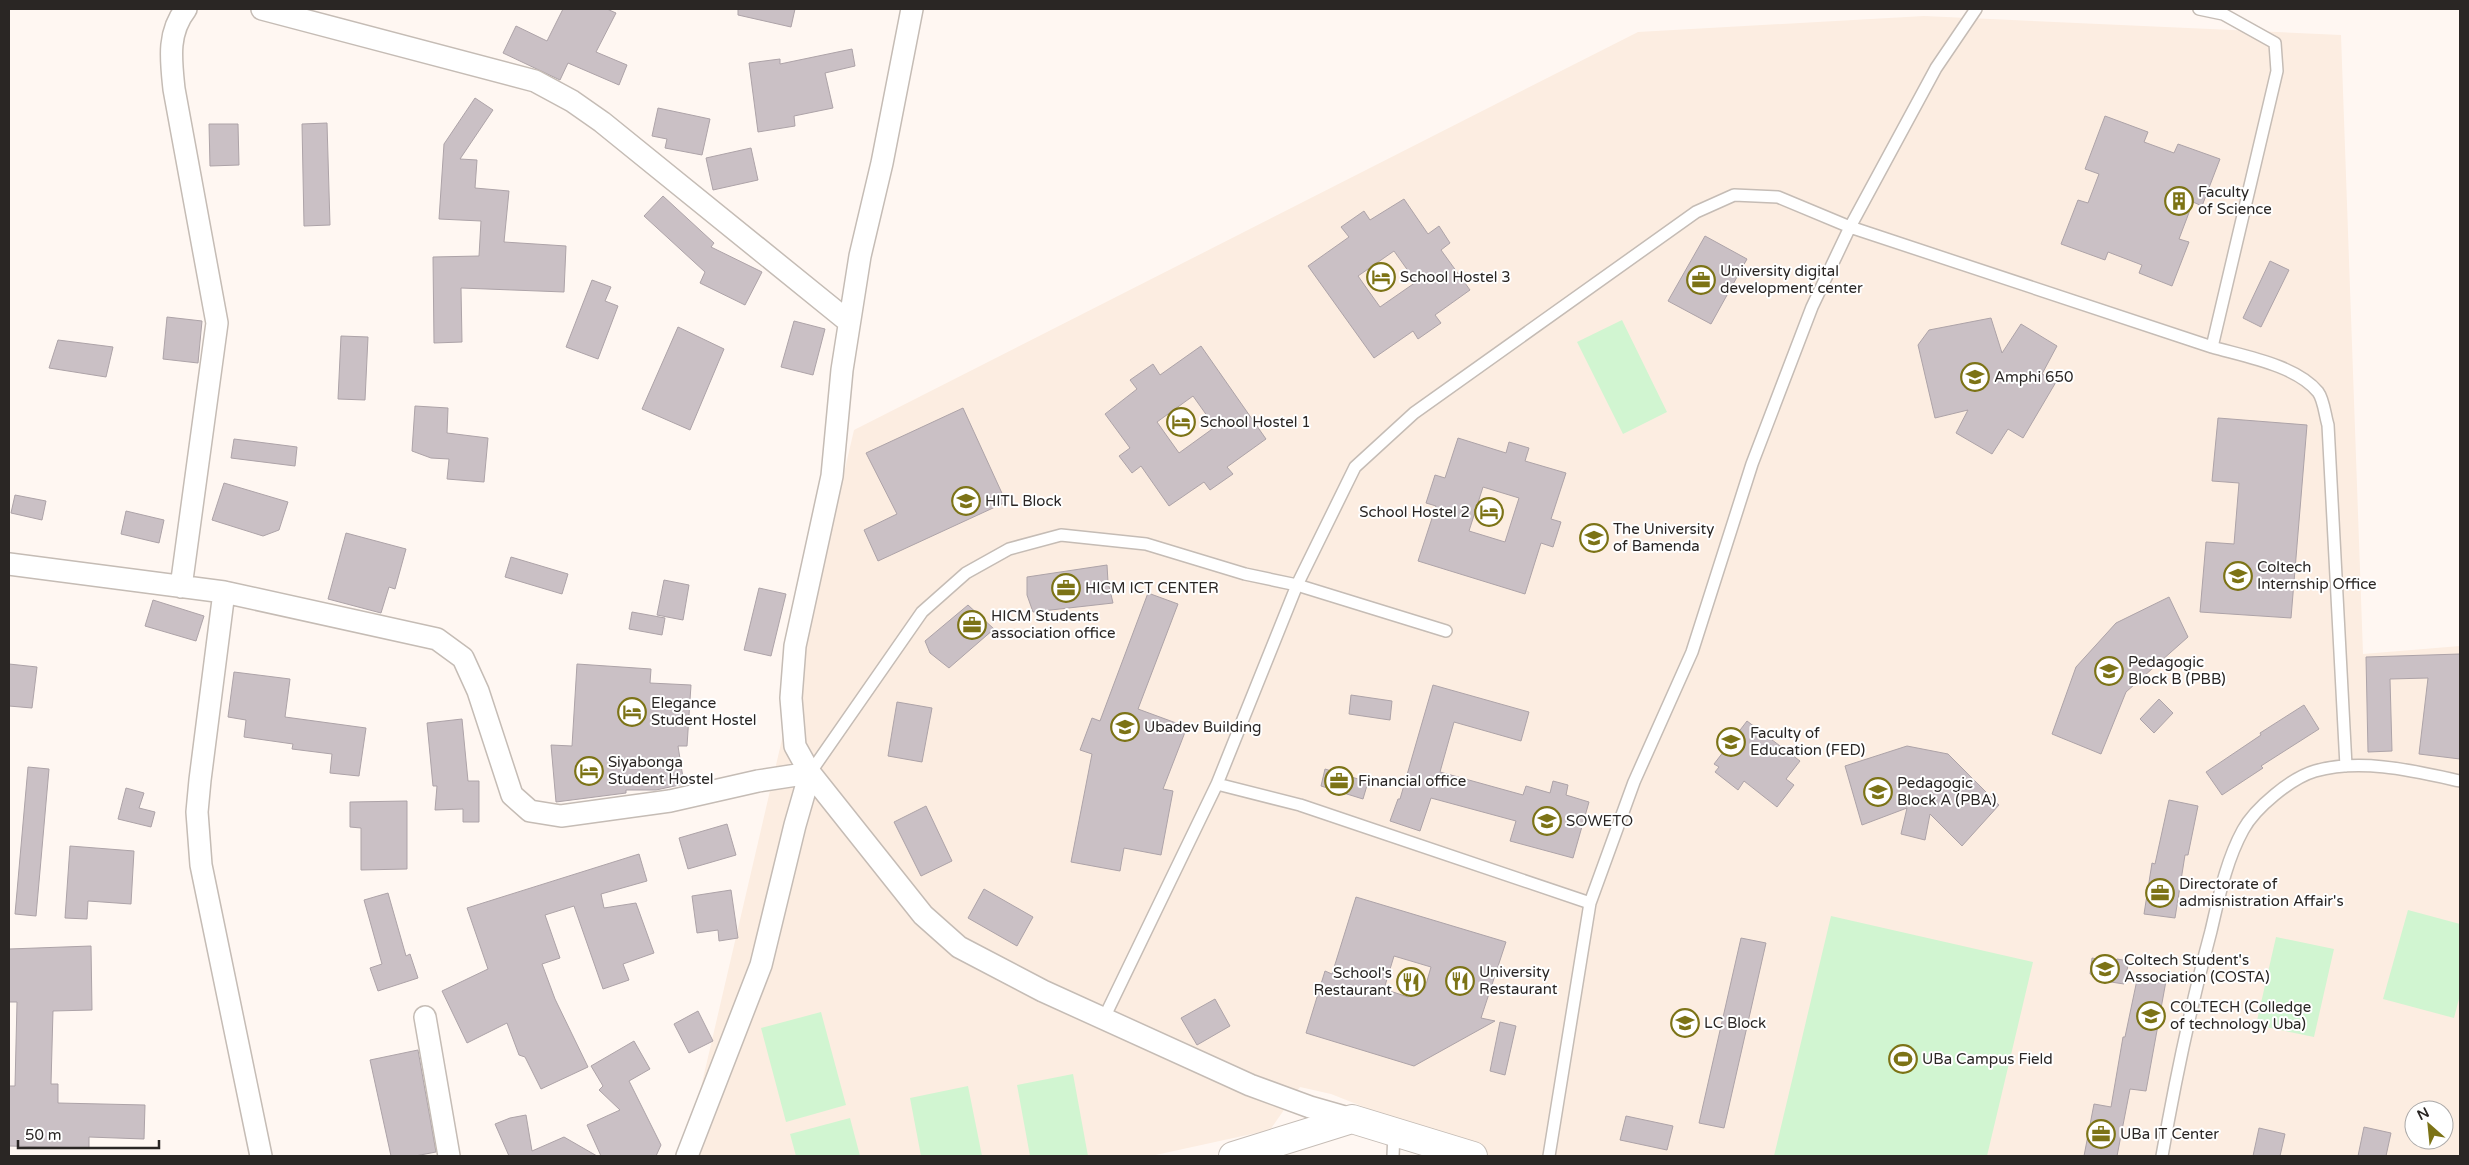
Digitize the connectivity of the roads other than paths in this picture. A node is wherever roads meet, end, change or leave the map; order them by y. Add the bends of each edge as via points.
1 (186, 9) edge
2 (262, 9) edge
3 (912, 9) edge
4 (1976, 9) edge
5 (2199, 9) edge
6 (1850, 228) junction
7 (849, 322) junction
8 (2212, 347) junction
9 (9, 564) edge
10 (1297, 586) junction
11 (181, 587) junction
12 (224, 592) junction
13 (1446, 631) dead end
14 (2346, 766) junction
15 (810, 773) junction
16 (2460, 781) edge
17 (1217, 784) junction
18 (1590, 904) junction
19 (426, 1017) dead end
20 (1104, 1018) junction
21 (1352, 1119) junction
22 (1394, 1144) edge
23 (262, 1156) edge
24 (449, 1156) edge
25 (687, 1156) edge
26 (1233, 1156) edge
27 (1473, 1156) edge
28 (1549, 1156) edge
29 (2162, 1156) edge

1 - 11 street via 176,21 170,52 217,323
2 - 7 street via 535,81 602,122
3 - 7 street
4 - 6 lane via 1936,68
5 - 8 lane via 2223,14 2275,43 2277,70
6 - 8 lane
6 - 10 lane via 1778,197 1734,195 1696,212 1399,426 1355,468
6 - 18 lane via 1792,355 1752,464 1692,652 1634,782
7 - 15 street via 832,476 795,646 791,698 795,746
8 - 14 lane via 2265,362 2295,375 2319,393 2328,425
9 - 11 street
10 - 13 lane
10 - 15 lane via 1244,574 1146,544 1061,535 1009,549 966,573 922,612
10 - 17 lane
11 - 12 street
12 - 15 street via 437,638 463,658 478,691 512,795 530,811 561,816 670,800
12 - 23 street via 200,780 201,865
14 - 16 lane via 2408,770
14 - 29 lane via 2313,772 2270,796 2243,828 2229,859 2203,961
15 - 20 street via 923,914 959,947
15 - 25 street via 761,965
17 - 18 lane via 1300,805
17 - 20 lane
18 - 28 lane
19 - 24 street
20 - 21 street via 1250,1085
21 - 22 street
21 - 26 street
22 - 27 street

